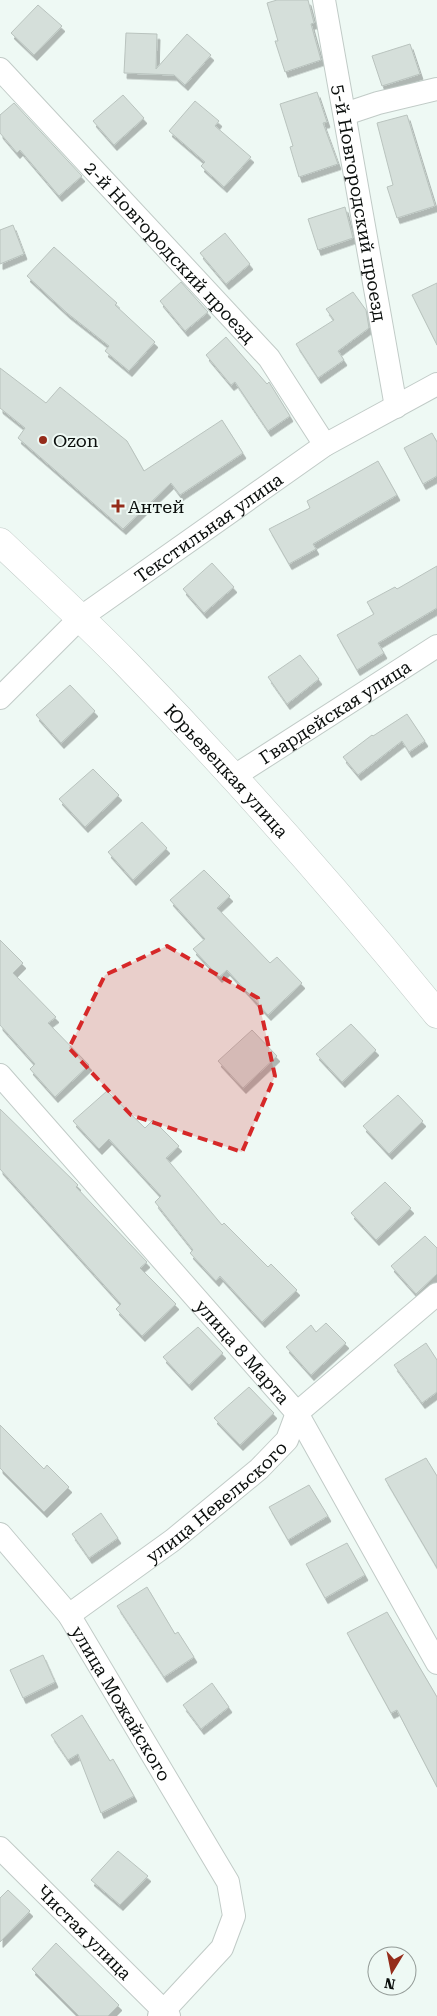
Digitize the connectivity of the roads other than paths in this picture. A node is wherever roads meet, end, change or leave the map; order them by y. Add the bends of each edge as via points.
1 (324, 0) edge
2 (0, 69) edge
3 (437, 90) edge
4 (344, 114) junction
5 (437, 384) edge
6 (396, 407) junction
7 (325, 445) junction
8 (0, 542) edge
9 (80, 618) junction
10 (437, 646) edge
11 (0, 698) edge
12 (232, 777) junction
13 (437, 1014) edge
14 (0, 1075) edge
15 (437, 1294) edge
16 (297, 1413) junction
17 (0, 1534) edge
18 (69, 1615) junction
19 (437, 1662) edge
20 (0, 1848) edge
21 (164, 2015) edge

1 - 4 street, 5-й Новгородский проезд
2 - 7 street, 2-й Новгородский проезд via 269,358
3 - 4 street
4 - 6 street, 5-й Новгородский проезд
5 - 6 street, Текстильная улица
6 - 7 street, Текстильная улица
7 - 9 street, Текстильная улица
8 - 9 main road, Юрьевецкая улица
9 - 11 street, Текстильная улица
9 - 12 main road, Юрьевецкая улица
10 - 12 street, Гвардейская улица
12 - 13 main road, Юрьевецкая улица via 379,943
14 - 16 street, улица 8 Марта
15 - 16 street, улица Невельского
16 - 18 street, улица Невельского via 287,1440 260,1469 173,1540
16 - 19 street, улица 8 Марта
17 - 18 street, улица Можайского
18 - 21 street, улица Можайского via 228,1882 234,1916 222,1948
20 - 21 street, Чистая улица

